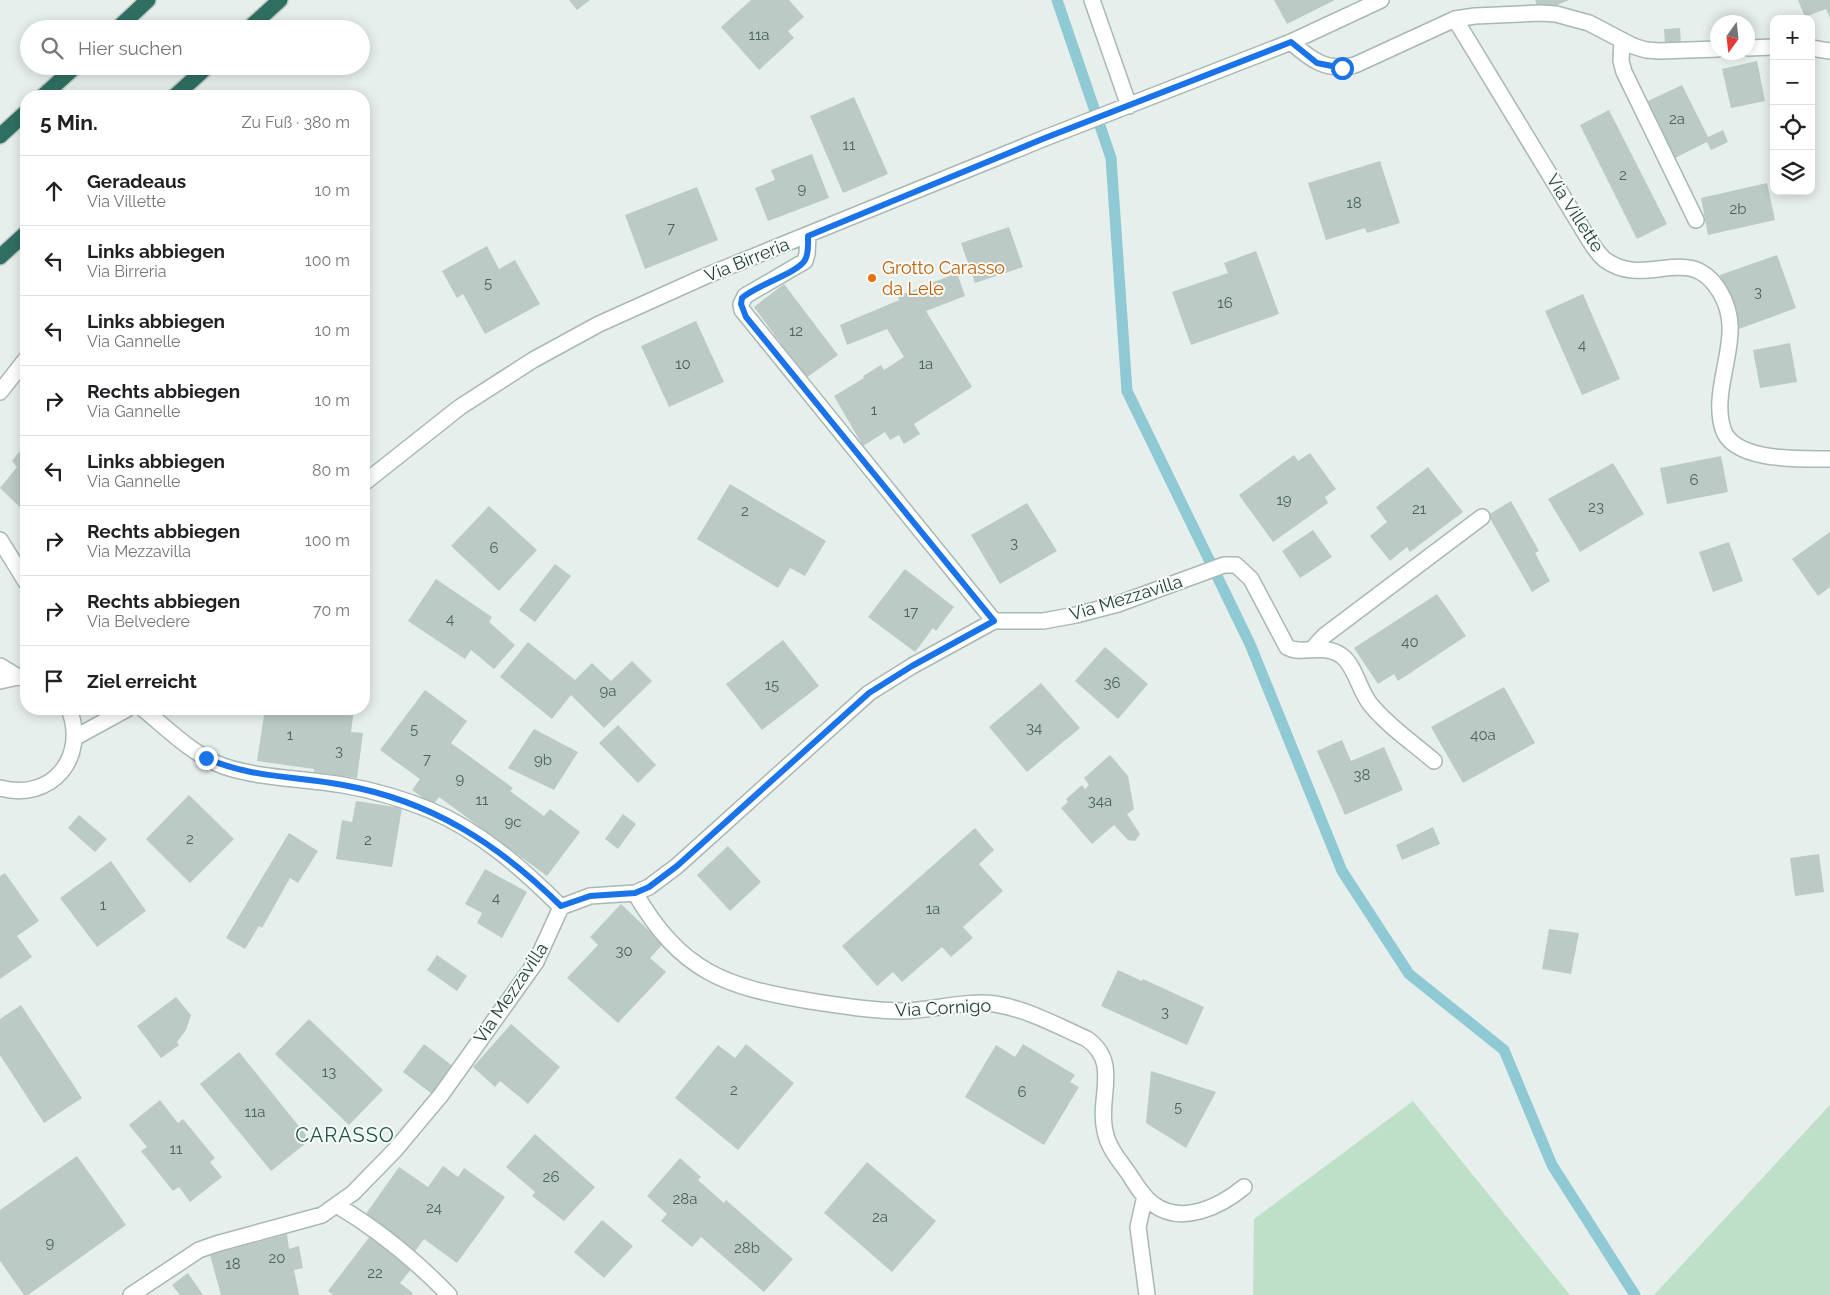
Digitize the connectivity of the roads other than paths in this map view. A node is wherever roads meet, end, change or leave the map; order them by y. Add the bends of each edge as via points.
1 (148, 0) edge
2 (280, 0) edge
3 (1092, 0) edge
4 (1378, 1) edge
5 (1455, 19) junction
6 (127, 20) edge
7 (258, 20) edge
8 (1622, 40) junction
9 (1291, 42) junction
10 (1770, 47) edge
11 (1755, 48) edge
12 (1710, 49) edge
13 (1815, 49) edge
14 (1830, 51) edge
15 (66, 75) edge
16 (198, 75) edge
17 (50, 90) edge
18 (182, 90) edge
19 (1128, 106) junction
20 (20, 118) edge
21 (0, 136) edge
22 (1696, 220) dead end
23 (808, 236) junction
24 (20, 239) edge
25 (0, 257) edge
26 (20, 367) edge
27 (0, 392) edge
28 (1830, 460) edge
29 (370, 478) edge
30 (1482, 517) dead end
31 (0, 540) edge
32 (20, 572) edge
33 (994, 621) junction
34 (1313, 648) junction
35 (0, 666) edge
36 (20, 677) edge
37 (20, 678) edge
38 (0, 682) edge
39 (72, 715) edge
40 (116, 715) edge
41 (150, 715) edge
42 (76, 738) junction
43 (1434, 761) dead end
44 (3, 792) edge
45 (635, 893) junction
46 (561, 906) junction
47 (1244, 1187) dead end
48 (1145, 1196) junction
49 (338, 1206) junction
50 (131, 1295) edge
51 (449, 1295) edge
52 (1147, 1295) edge

1 - 6 highway
2 - 7 highway
3 - 19 street
4 - 9 street, Via Birreria
5 - 8 street via 1556,14 1589,23
5 - 9 street via 1342,68 1317,63
5 - 28 street, Via Villette via 1603,258 1629,270 1644,272 1692,267 1710,279 1720,293 1732,328 1719,396 1723,430 1728,438 1745,451 1760,455
8 - 12 street via 1646,50
8 - 22 street via 1624,72
9 - 19 street, Via Birreria
10 - 11 street
13 - 14 street
15 - 17 highway
16 - 18 highway
19 - 23 street, Via Birreria
20 - 21 highway
23 - 29 street, Via Birreria via 708,275 564,342 460,408
23 - 33 street via 805,261 744,296 742,310
24 - 25 highway
26 - 27 street
30 - 34 street via 1324,636
31 - 32 street
33 - 34 street, Via Mezzavilla via 1043,622 1076,616 1170,586 1224,564 1236,565 1251,579 1282,641 1290,649
33 - 45 street, Via Mezzavilla via 869,693 677,866 649,887
34 - 43 street via 1334,651 1343,656 1370,704
35 - 36 street
37 - 38 street
39 - 42 street
40 - 42 street
41 - 46 street via 194,750 222,766 248,773 343,785 430,810 505,856
42 - 44 street via 65,768 54,779 32,789
45 - 46 street, Via Mezzavilla via 590,896
45 - 48 street, Via Cornigo via 654,923 693,962 723,980 749,989 872,1010 905,1011 995,1004 1087,1039 1097,1046 1105,1063 1103,1115 1108,1144
46 - 49 street, Via Mezzavilla via 536,962 441,1095 371,1176
47 - 48 street, Via Cornigo via 1225,1203 1209,1210 1192,1212 1161,1209
48 - 52 street via 1138,1226
49 - 50 street, Via Mezzavilla via 303,1222 263,1230 199,1250
49 - 51 street via 394,1243

